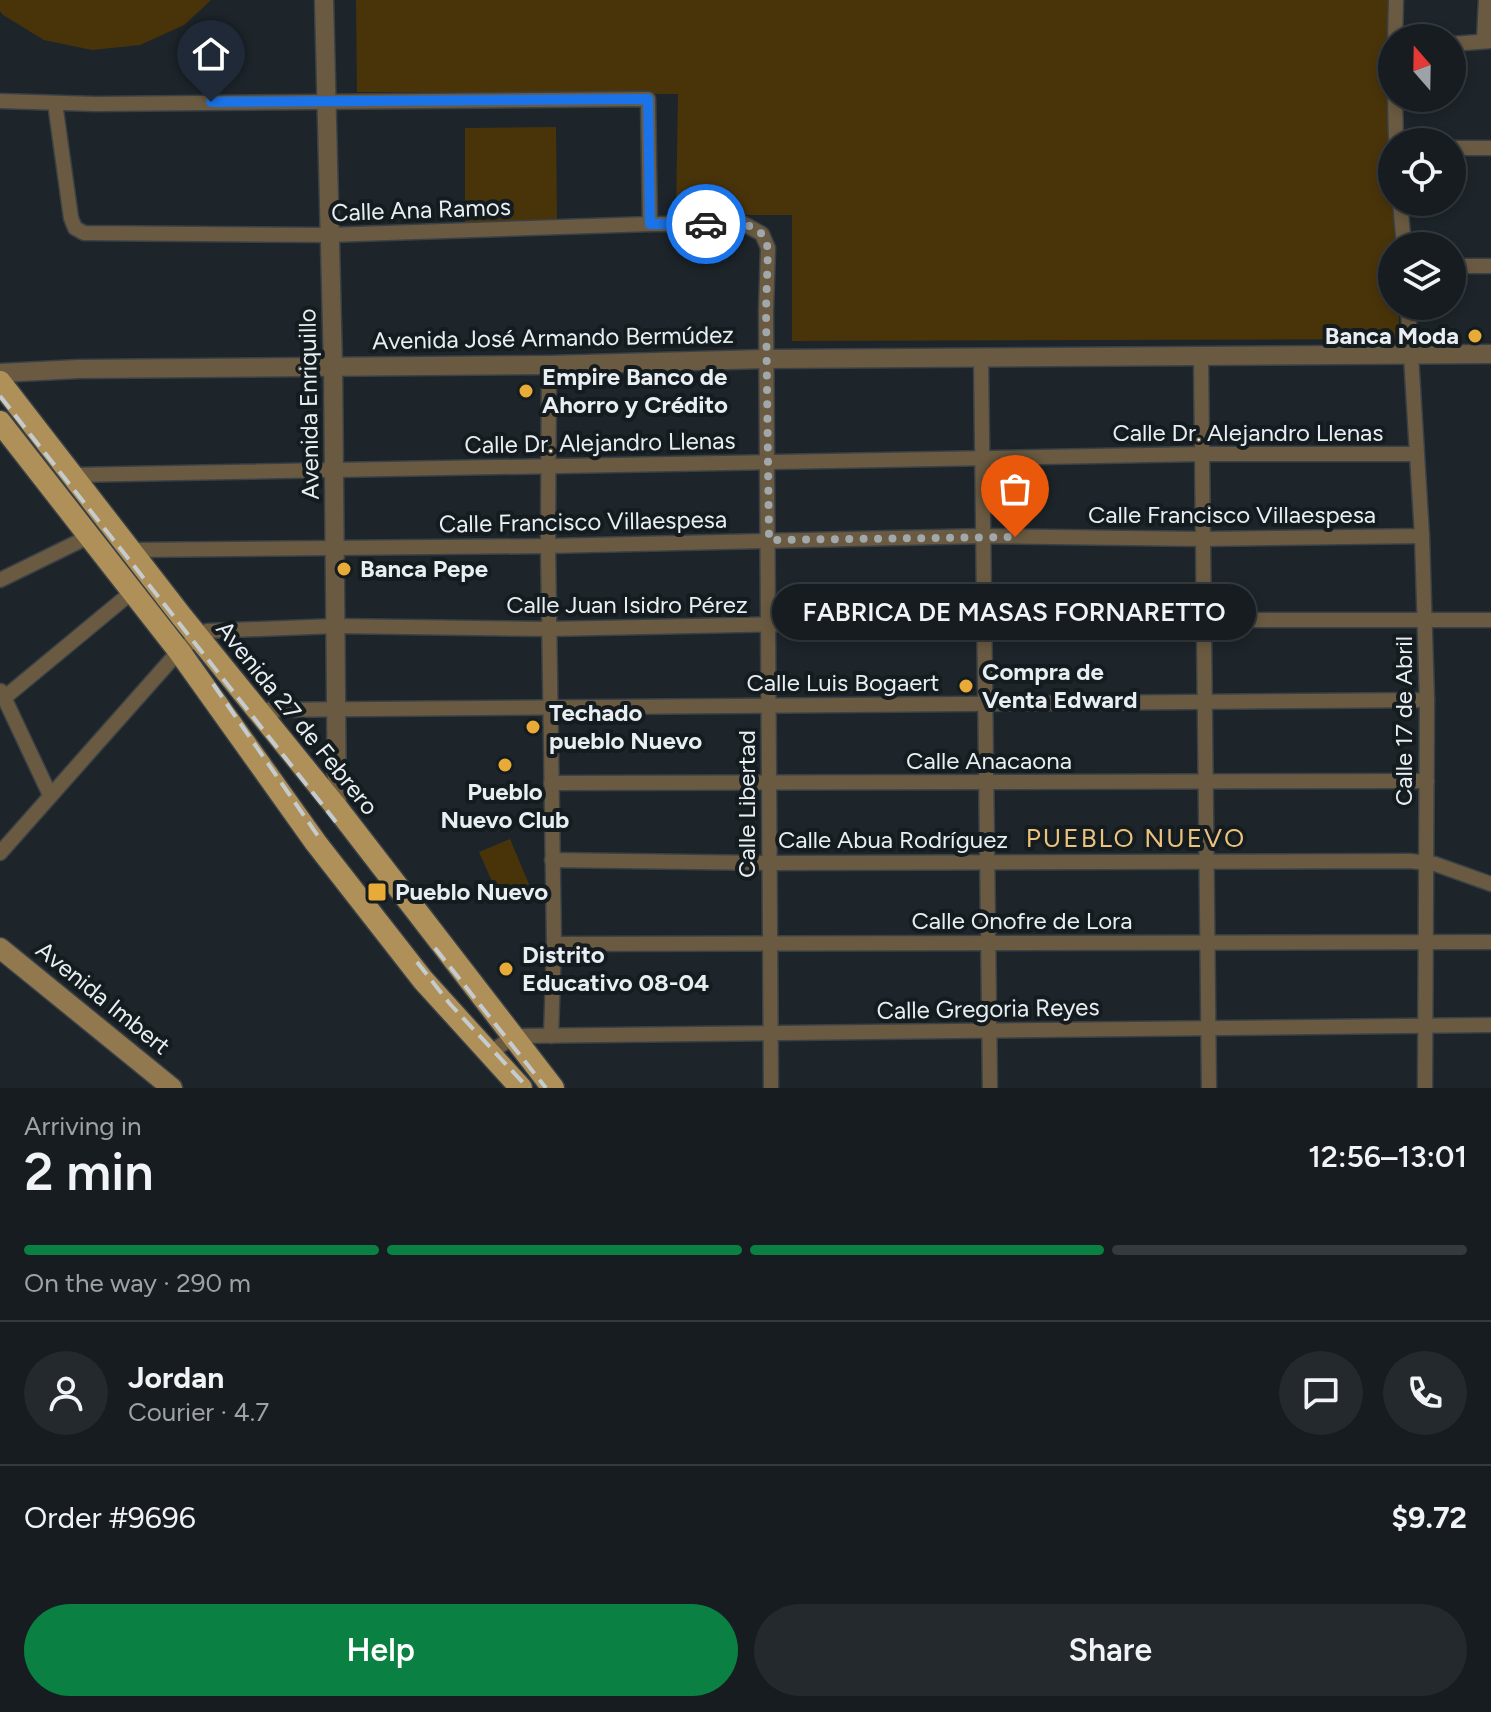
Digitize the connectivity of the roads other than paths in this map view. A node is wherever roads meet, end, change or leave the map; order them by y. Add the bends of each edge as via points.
1 (324, 0) edge
2 (1396, 0) edge
3 (1486, 0) edge
4 (1395, 24) edge
5 (1487, 41) edge
6 (1466, 43) edge
7 (0, 101) edge
8 (326, 101) junction
9 (55, 103) junction
10 (1466, 148) edge
11 (1491, 148) edge
12 (650, 224) junction
13 (762, 234) joint
14 (329, 235) junction
15 (1466, 266) edge
16 (1491, 266) edge
17 (1409, 320) edge
18 (1491, 354) edge
19 (1411, 355) junction
20 (1201, 357) junction
21 (981, 358) junction
22 (767, 359) junction
23 (333, 365) junction
24 (549, 365) junction
25 (0, 373) edge
26 (0, 382) edge
27 (0, 422) edge
28 (1202, 454) junction
29 (1416, 454) junction
30 (982, 458) junction
31 (767, 462) junction
32 (549, 466) junction
33 (333, 470) junction
34 (72, 475) junction
35 (984, 536) junction
36 (1422, 536) junction
37 (88, 537) junction
38 (1203, 539) junction
39 (769, 540) junction
40 (548, 546) junction
41 (335, 548) junction
42 (130, 550) junction
43 (0, 580) edge
44 (132, 592) junction
45 (984, 620) junction
46 (1204, 620) junction
47 (1425, 620) junction
48 (1491, 620) edge
49 (336, 626) junction
50 (769, 626) junction
51 (549, 629) junction
52 (197, 636) junction
53 (179, 651) junction
54 (2, 694) edge
55 (1205, 700) junction
56 (1427, 700) junction
57 (985, 704) junction
58 (770, 705) junction
59 (259, 710) junction
60 (338, 710) junction
61 (550, 710) junction
62 (1427, 781) junction
63 (1207, 782) junction
64 (551, 783) junction
65 (986, 783) junction
66 (768, 784) junction
67 (50, 795) junction
68 (337, 808) junction
69 (0, 853) edge
70 (552, 860) junction
71 (1208, 860) junction
72 (987, 861) junction
73 (1427, 862) junction
74 (769, 863) junction
75 (1491, 884) edge
76 (1425, 942) junction
77 (1491, 942) edge
78 (988, 943) junction
79 (1209, 943) junction
80 (554, 944) junction
81 (769, 944) junction
82 (0, 948) edge
83 (1491, 1025) edge
84 (1425, 1026) junction
85 (1210, 1028) junction
86 (989, 1031) junction
87 (772, 1034) junction
88 (514, 1036) junction
89 (551, 1036) junction
90 (490, 1053) junction
91 (172, 1088) edge
92 (521, 1088) edge
93 (553, 1088) edge
94 (771, 1088) edge
95 (990, 1088) edge
96 (1209, 1088) edge
97 (1425, 1088) edge

1 - 8 street, Avenida Enriquillo
2 - 4 street
3 - 5 street
5 - 6 street
7 - 9 street
8 - 9 street
8 - 12 street via 648,99
8 - 14 street, Avenida Enriquillo
9 - 14 street, Calle Ana Ramos via 71,218 79,231
10 - 11 street
12 - 13 street, Calle Ana Ramos via 744,224
12 - 14 street, Calle Ana Ramos
13 - 22 street, Calle Libertad via 768,248
14 - 23 street, Avenida Enriquillo
15 - 16 street
17 - 19 street, Calle 17 de Abril
18 - 19 street, Avenida José Armando Bermúdez
19 - 20 street, Avenida José Armando Bermúdez
19 - 29 street, Calle 17 de Abril
20 - 21 street, Avenida José Armando Bermúdez
20 - 28 street
21 - 22 street, Avenida José Armando Bermúdez
21 - 30 street
22 - 24 street, Avenida José Armando Bermúdez
22 - 31 street, Calle Libertad
23 - 24 street, Avenida José Armando Bermúdez
23 - 25 street, Avenida José Armando Bermúdez
23 - 33 street, Avenida Enriquillo
24 - 32 street
26 - 34 main road, Avenida 27 de Febrero
27 - 37 main road, Avenida 27 de Febrero
28 - 29 street, Calle Dr. Alejandro Llenas
28 - 30 street, Calle Dr. Alejandro Llenas
28 - 38 street
29 - 36 street, Calle 17 de Abril
30 - 31 street, Calle Dr. Alejandro Llenas
30 - 35 street
31 - 32 street, Calle Dr. Alejandro Llenas
31 - 39 street, Calle Libertad
32 - 33 street, Calle Dr. Alejandro Llenas
32 - 40 street
33 - 34 street, Calle Dr. Alejandro Llenas
33 - 41 street, Avenida Enriquillo
34 - 42 main road, Avenida 27 de Febrero
35 - 38 street, Calle Francisco Villaespesa
35 - 39 street, Calle Francisco Villaespesa
35 - 45 street
36 - 38 street, Calle Francisco Villaespesa
36 - 47 street, Calle 17 de Abril
37 - 43 street
37 - 44 main road, Avenida 27 de Febrero
38 - 46 street
39 - 40 street, Calle Francisco Villaespesa
39 - 50 street, Calle Libertad
40 - 41 street, Calle Francisco Villaespesa
40 - 51 street
41 - 42 street, Calle Francisco Villaespesa
41 - 49 street, Avenida Enriquillo
42 - 52 main road, Avenida 27 de Febrero
44 - 53 main road, Avenida 27 de Febrero
44 - 54 street
45 - 46 street, Calle Juan Isidro Pérez
45 - 50 street, Calle Juan Isidro Pérez
45 - 57 street
46 - 47 street, Calle Juan Isidro Pérez
46 - 55 street
47 - 48 street, Calle Juan Isidro Pérez
47 - 56 street, Calle 17 de Abril
49 - 51 street, Calle Juan Isidro Pérez
49 - 52 street, Calle Juan Isidro Pérez via 207,631
49 - 60 street, Avenida Enriquillo
50 - 51 street, Calle Juan Isidro Pérez
50 - 58 street, Calle Libertad
51 - 61 street
52 - 53 street
52 - 59 main road, Avenida 27 de Febrero
53 - 67 street
53 - 90 main road, Avenida 27 de Febrero via 316,843 423,980
54 - 67 street
55 - 56 street, Calle Luis Bogaert
55 - 57 street, Calle Luis Bogaert
55 - 63 street
56 - 62 street, Calle 17 de Abril
57 - 58 street, Calle Luis Bogaert
57 - 65 street
58 - 61 street, Calle Luis Bogaert
58 - 66 street, Calle Libertad
59 - 60 street, Calle Luis Bogaert
59 - 68 main road, Avenida 27 de Febrero
60 - 61 street, Calle Luis Bogaert
60 - 68 street, Avenida Enriquillo
61 - 64 street
62 - 63 street, Calle Anacaona
62 - 73 street, Calle 17 de Abril
63 - 65 street, Calle Anacaona
63 - 71 street
64 - 66 street, Calle Anacaona
64 - 70 street
65 - 66 street, Calle Anacaona
65 - 72 street
66 - 74 street, Calle Libertad
67 - 69 street
68 - 88 main road, Avenida 27 de Febrero
70 - 74 street, Calle Abua Rodríguez
70 - 80 street
71 - 72 street, Calle Abua Rodríguez
71 - 73 street, Calle Abua Rodríguez
71 - 79 street
72 - 74 street, Calle Abua Rodríguez
72 - 78 street
73 - 75 street, Calle Abua Rodríguez
73 - 76 street, Calle 17 de Abril
74 - 81 street, Calle Libertad
76 - 77 street, Calle Onofre de Lora
76 - 79 street, Calle Onofre de Lora
76 - 84 street, Calle 17 de Abril
78 - 79 street, Calle Onofre de Lora
78 - 81 street, Calle Onofre de Lora
78 - 86 street
79 - 85 street
80 - 81 street, Calle Onofre de Lora
80 - 89 street
81 - 87 street, Calle Libertad
82 - 91 main road, Avenida Imbert
83 - 84 street, Calle Gregoria Reyes
84 - 85 street, Calle Gregoria Reyes
84 - 97 street, Calle 17 de Abril
85 - 86 street, Calle Gregoria Reyes
85 - 96 street
86 - 87 street, Calle Gregoria Reyes
86 - 95 street
87 - 89 street, Calle Gregoria Reyes
87 - 94 street, Calle Libertad
88 - 89 street, Calle Gregoria Reyes
88 - 90 street
88 - 93 main road, Avenida 27 de Febrero
90 - 92 main road, Avenida 27 de Febrero

